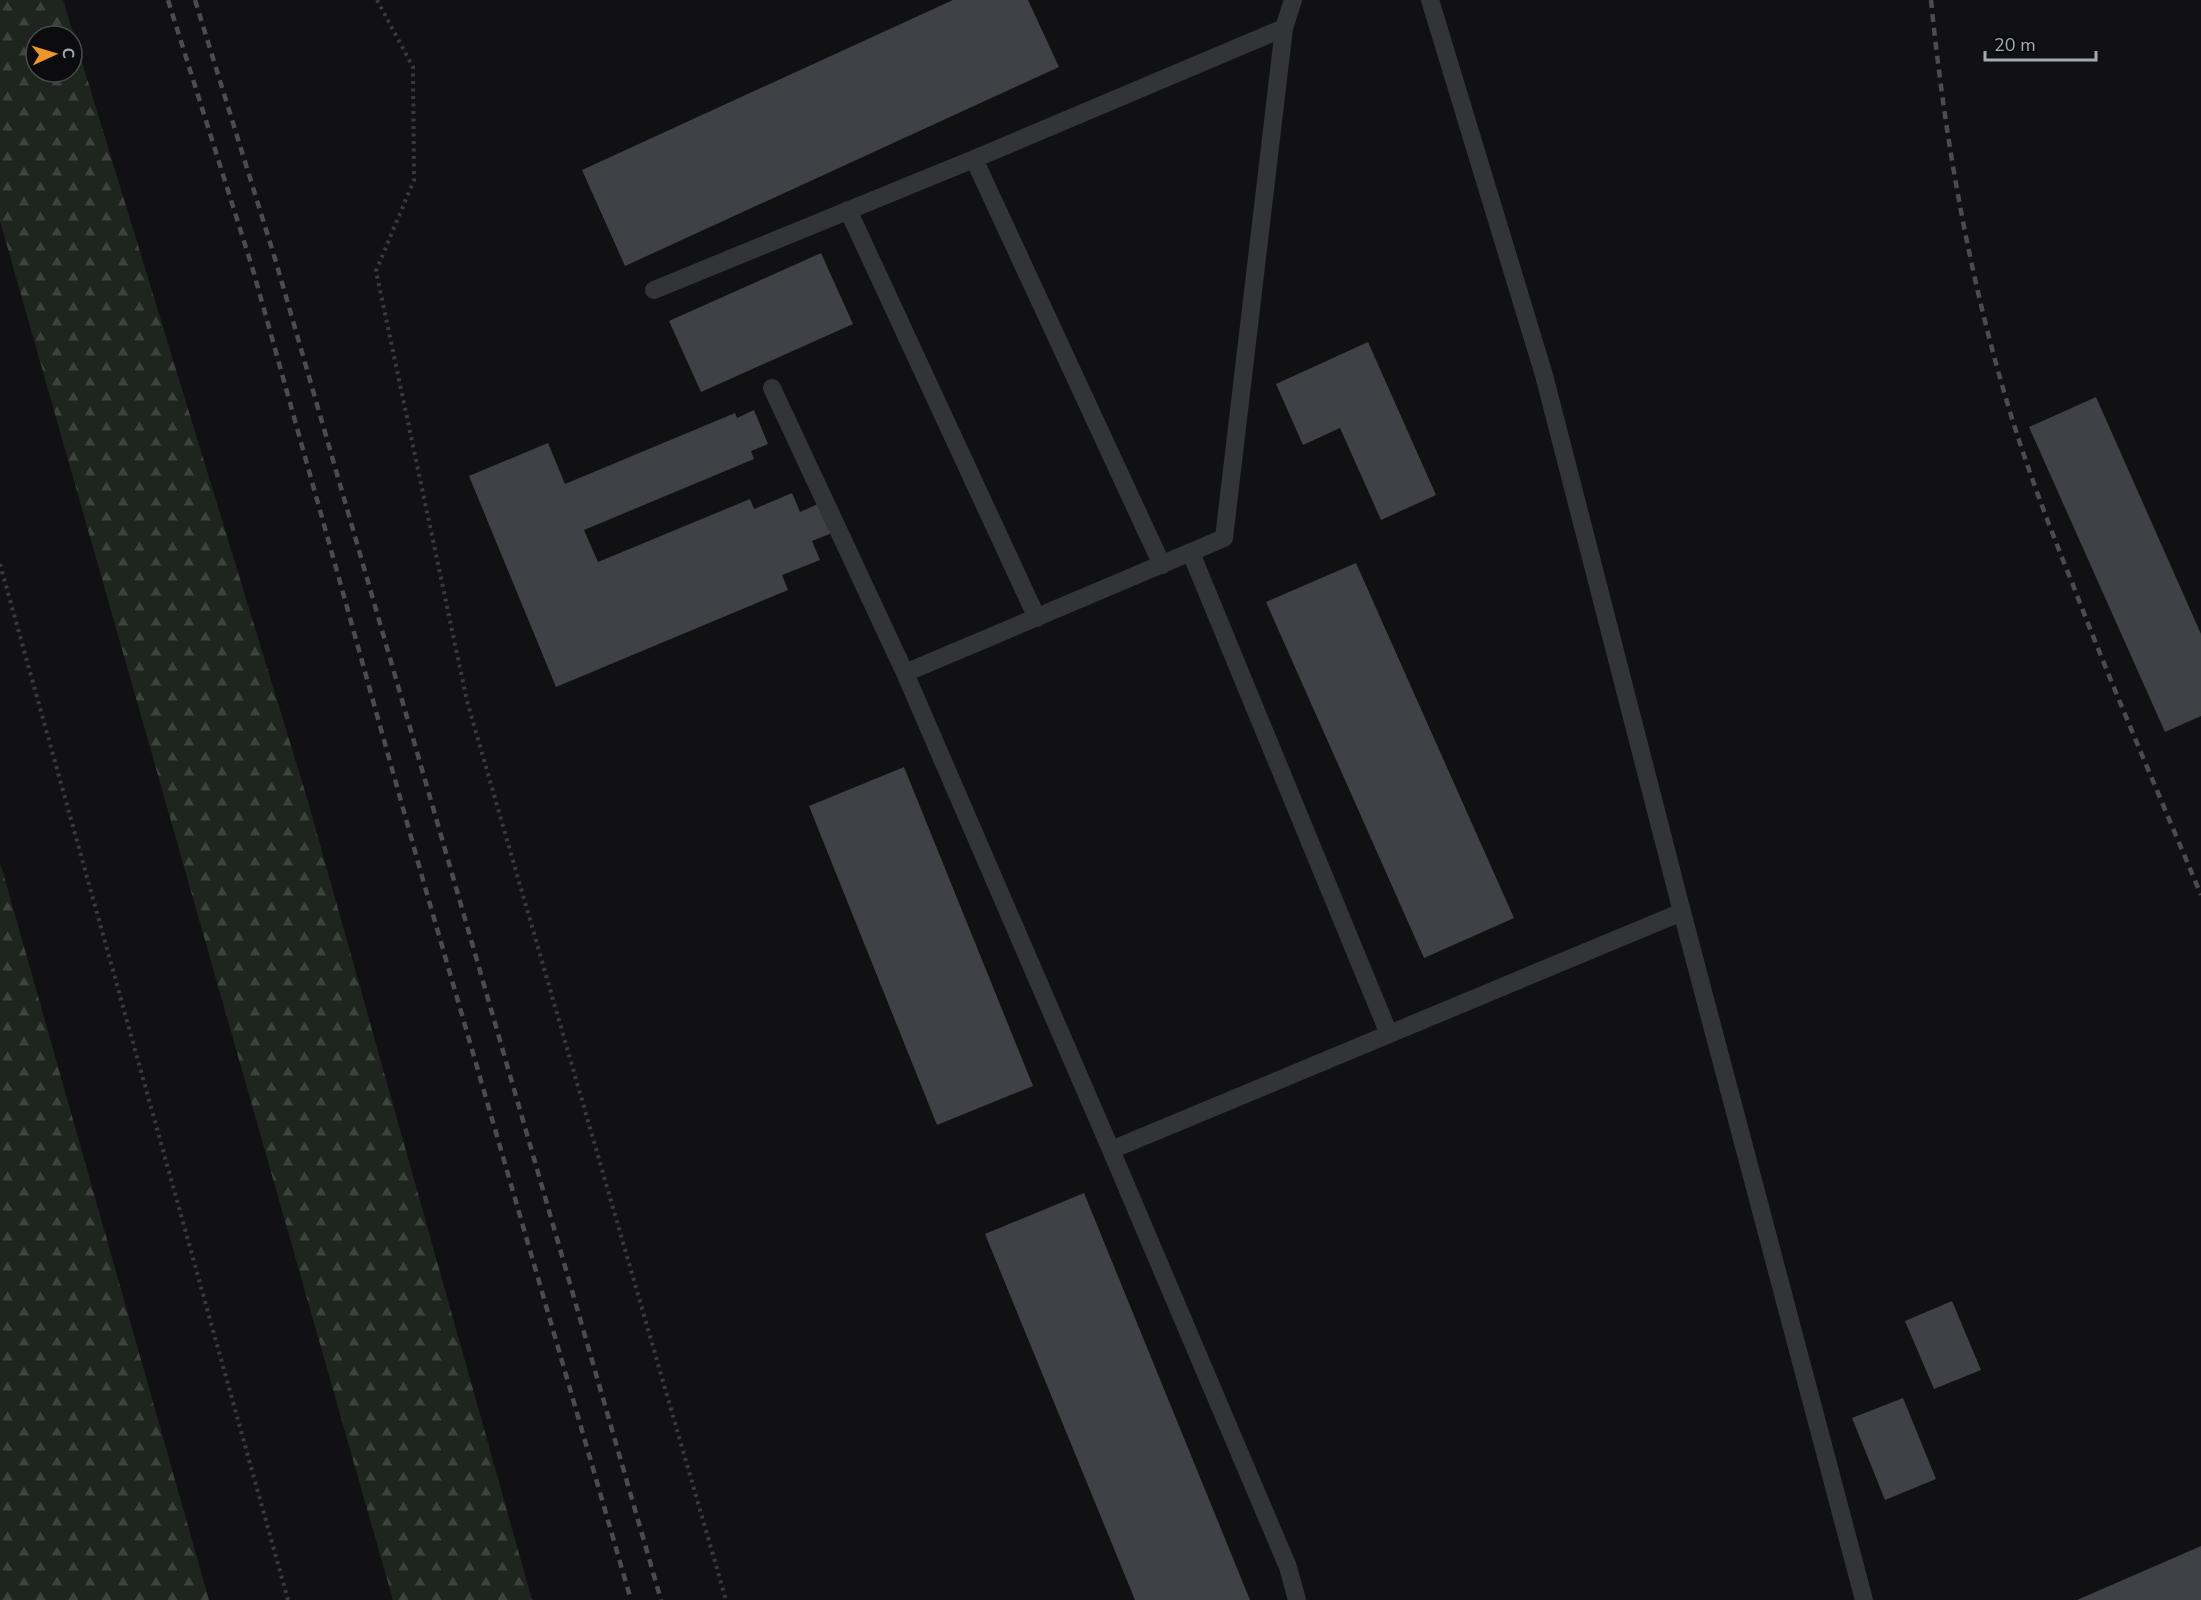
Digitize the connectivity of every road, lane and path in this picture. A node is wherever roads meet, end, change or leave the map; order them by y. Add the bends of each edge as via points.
1 (377, 0) edge
2 (1293, 0) edge
3 (1430, 0) edge
4 (1284, 28) junction
5 (974, 159) junction
6 (848, 210) junction
7 (654, 290) dead end
8 (772, 388) dead end
9 (1191, 553) junction
10 (0, 564) edge
11 (1162, 565) junction
12 (1037, 618) junction
13 (905, 673) junction
14 (1682, 912) junction
15 (1389, 1034) junction
16 (1111, 1150) junction
17 (288, 1600) edge
18 (726, 1600) edge
19 (1297, 1600) edge
20 (1864, 1600) edge

1 - 18 path via 413,67 414,180 376,271 467,701
2 - 4 lane
3 - 14 lane via 1544,375
4 - 5 lane
4 - 9 lane via 1224,538
5 - 6 lane
5 - 11 lane
6 - 7 lane
6 - 12 lane
8 - 13 lane
9 - 11 lane
9 - 15 lane
10 - 17 path
11 - 12 lane
12 - 13 lane
13 - 16 lane
14 - 15 lane
14 - 20 lane
15 - 16 lane
16 - 19 lane via 1288,1566

